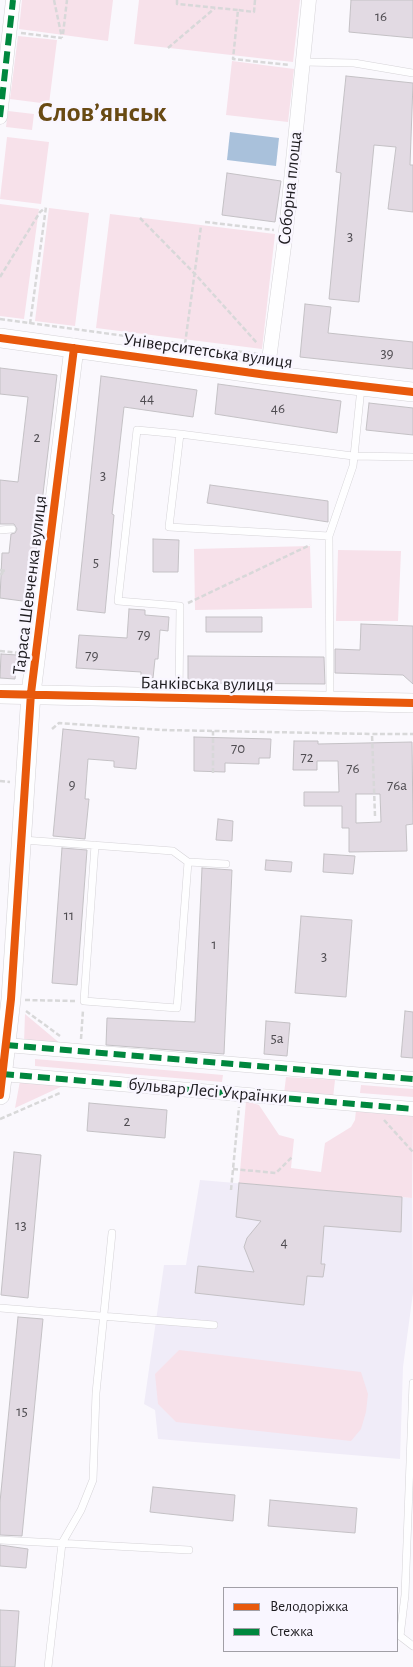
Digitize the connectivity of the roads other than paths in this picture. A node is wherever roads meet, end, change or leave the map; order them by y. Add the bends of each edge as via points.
1 (13, 0) edge
2 (309, 0) edge
3 (303, 64) junction
4 (413, 73) edge
5 (0, 117) edge
6 (0, 338) edge
7 (74, 348) junction
8 (267, 375) junction
9 (362, 385) junction
10 (413, 392) edge
11 (180, 434) junction
12 (353, 456) junction
13 (413, 457) edge
14 (12, 529) dead end
15 (0, 530) edge
16 (329, 536) junction
17 (0, 694) edge
18 (31, 695) junction
19 (179, 698) junction
20 (330, 701) junction
21 (413, 703) edge
22 (20, 840) junction
23 (95, 845) junction
24 (188, 862) junction
25 (226, 864) dead end
26 (4, 1039) edge
27 (2, 1074) junction
28 (413, 1080) edge
29 (0, 1095) edge
30 (413, 1109) edge
31 (112, 1233) dead end
32 (0, 1308) edge
33 (102, 1317) junction
34 (214, 1325) dead end
35 (413, 1383) edge
36 (412, 1424) edge
37 (411, 1501) edge
38 (0, 1540) edge
39 (62, 1543) junction
40 (189, 1550) dead end
41 (413, 1646) edge
42 (48, 1667) edge

1 - 5 street
2 - 3 street, Соборна площа
3 - 4 lane via 354,63
3 - 8 street, Соборна площа
6 - 7 street, Університетська вулиця
7 - 8 street, Університетська вулиця
7 - 18 street, Тараса Шевченка вулиця via 45,533
8 - 9 street, Університетська вулиця
9 - 10 street, Університетська вулиця
9 - 12 lane
11 - 12 lane
11 - 16 lane via 169,527
11 - 19 lane via 137,430 118,602 180,606
12 - 13 lane
12 - 16 lane via 353,466
14 - 15 lane
16 - 20 lane
17 - 18 street, Банківська вулиця
18 - 19 street, Банківська вулиця
18 - 22 street, Тараса Шевченка вулиця
19 - 20 street, Банківська вулиця
20 - 21 street, Банківська вулиця
22 - 23 lane
22 - 26 street, Тараса Шевченка вулиця via 11,999
23 - 24 lane via 173,851
23 - 24 lane via 84,1001 177,1008
24 - 25 lane
26 - 27 street, Тараса Шевченка вулиця
26 - 28 street, бульвар Лесі Українки via 81,1051
27 - 29 street, Тараса Шевченка вулиця
27 - 30 street, бульвар Лесі Українки
31 - 33 lane
32 - 33 lane
33 - 34 lane
33 - 39 lane via 93,1480
35 - 36 lane
36 - 37 lane
37 - 41 lane via 400,1636
38 - 39 lane
39 - 40 lane
39 - 42 lane

